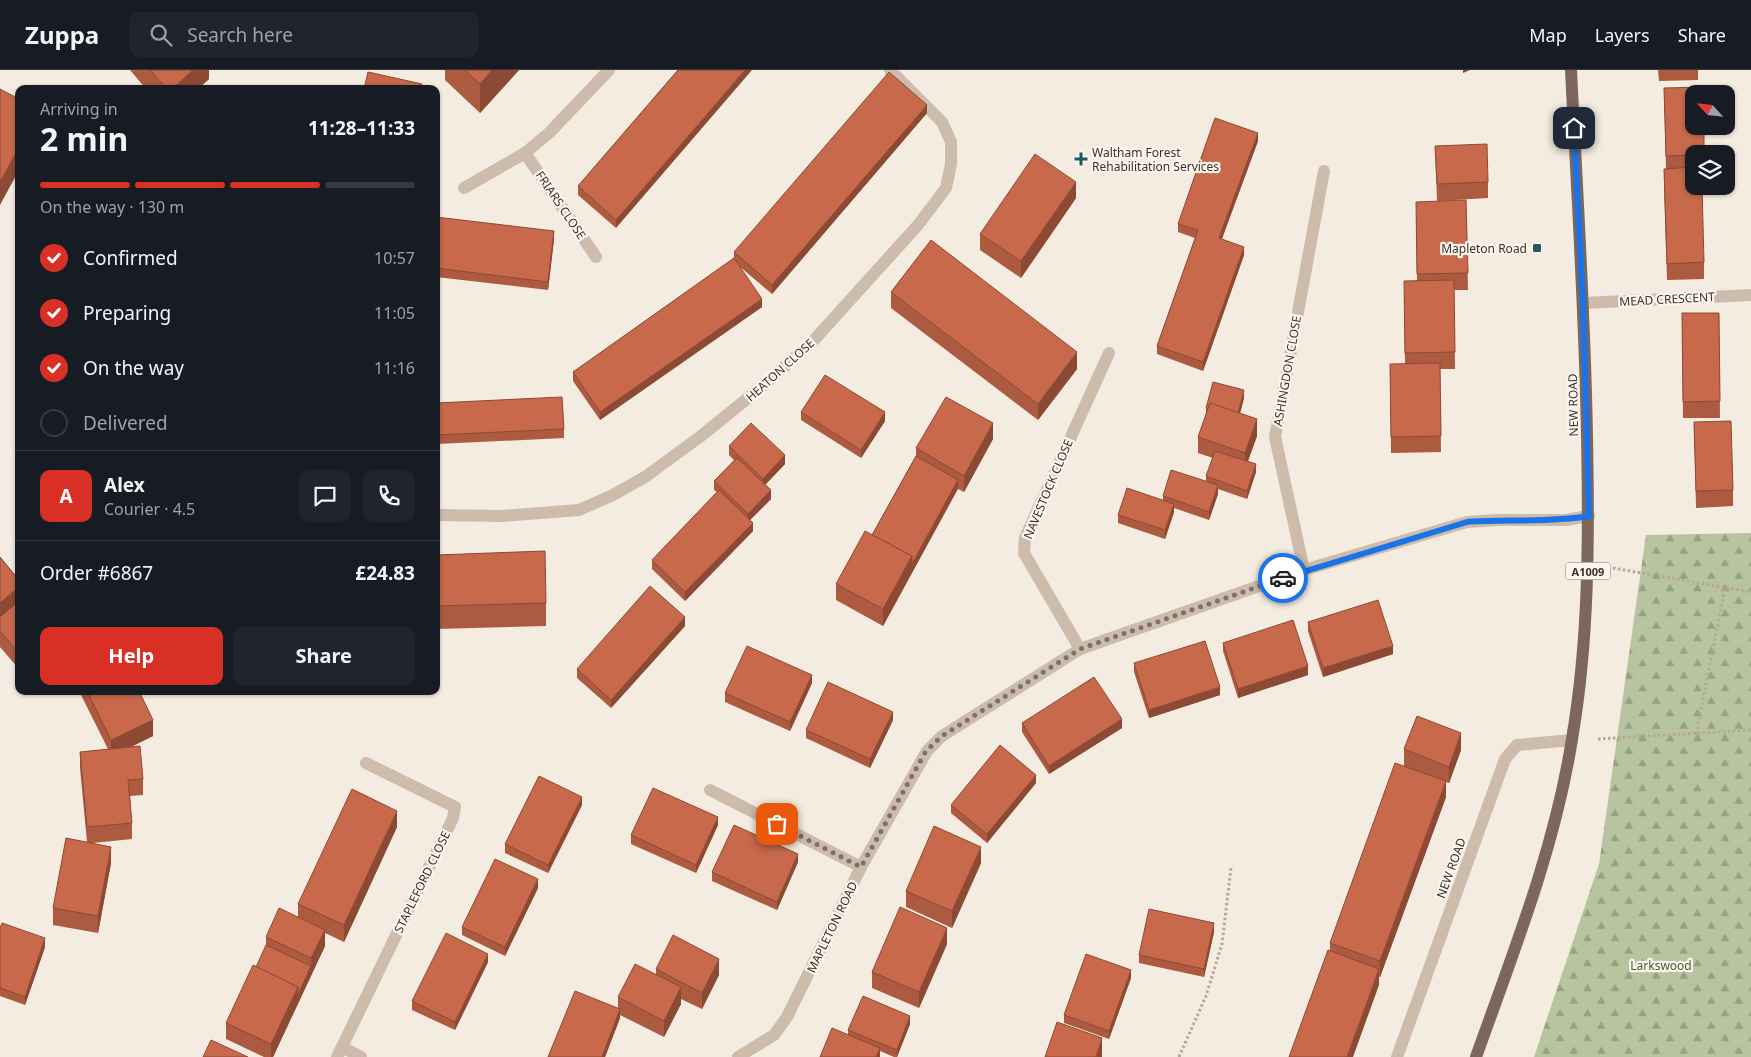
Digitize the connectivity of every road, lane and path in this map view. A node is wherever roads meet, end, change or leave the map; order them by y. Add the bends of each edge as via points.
1 (609, 70) edge
2 (890, 70) edge
3 (1571, 70) edge
4 (525, 153) junction
5 (1324, 171) dead end
6 (464, 188) dead end
7 (596, 257) dead end
8 (1751, 295) edge
9 (1583, 303) junction
10 (1109, 353) dead end
11 (440, 515) edge
12 (1589, 516) junction
13 (1588, 563) junction
14 (1304, 570) junction
15 (1725, 588) junction
16 (1751, 592) edge
17 (1080, 649) junction
18 (1751, 730) edge
19 (1696, 734) junction
20 (1572, 740) junction
21 (366, 763) dead end
22 (710, 790) dead end
23 (861, 867) junction
24 (1231, 868) dead end
25 (340, 1052) edge
26 (361, 1057) edge
27 (738, 1057) edge
28 (1179, 1057) edge
29 (1397, 1057) edge
30 (1476, 1057) edge

1 - 4 street via 549,133
2 - 11 street, HEATON CLOSE via 942,122 951,142 946,188 918,225 814,340 701,436 613,495 579,510 502,516
3 - 9 main road, NEW ROAD / A1009
4 - 6 street
4 - 7 street, FRIARS CLOSE
5 - 14 street, ASHINGDON CLOSE via 1275,437
8 - 9 street, MEAD CRESCENT
9 - 12 main road, NEW ROAD / A1009
10 - 17 street, NAVESTOCK CLOSE via 1024,538 1024,553
12 - 13 main road, NEW ROAD / A1009
12 - 14 street, MAPLETON ROAD via 1566,520 1467,522
13 - 15 path
13 - 20 main road, NEW ROAD / A1009 via 1580,680
14 - 17 street, MAPLETON ROAD
15 - 16 path
15 - 19 path
17 - 23 street, MAPLETON ROAD via 942,736 926,751
18 - 19 path
19 - 20 path
20 - 29 street, NEW ROAD via 1517,745 1505,759
20 - 30 main road, NEW ROAD / A1009 via 1557,817
21 - 25 street, STAPLEFORD CLOSE via 455,807 453,818
22 - 23 street
23 - 27 street, MAPLETON ROAD via 787,1017 774,1034
24 - 28 path via 1222,944 1206,996
25 - 26 street, STAPLEFORD CLOSE

